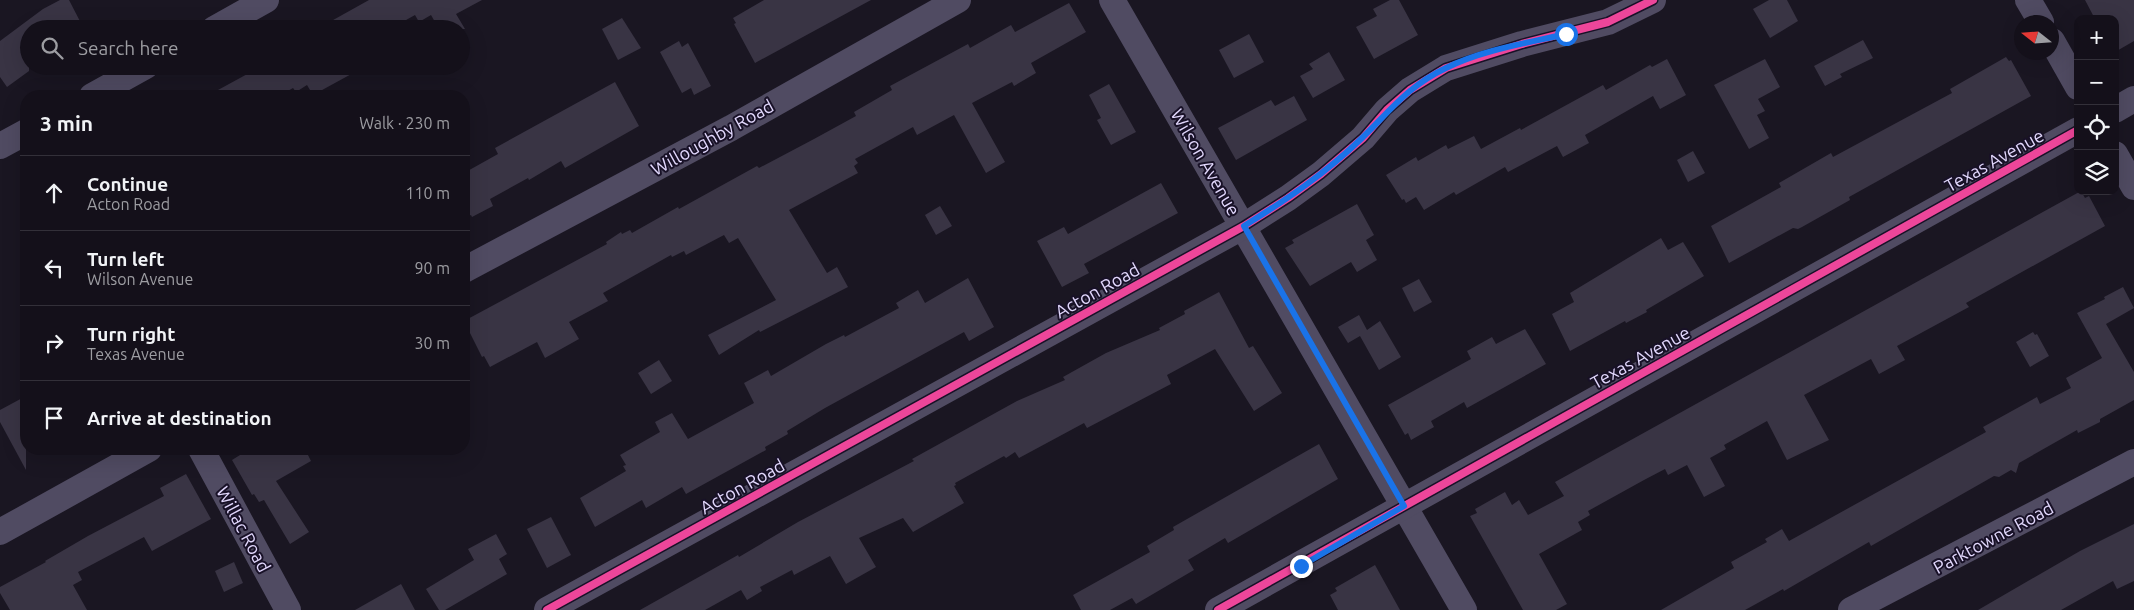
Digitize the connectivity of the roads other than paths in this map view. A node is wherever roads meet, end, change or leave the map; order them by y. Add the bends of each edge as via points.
1 (266, 0) edge
2 (958, 0) edge
3 (1112, 0) edge
4 (1652, 0) edge
5 (2028, 0) edge
6 (2037, 15) edge
7 (230, 20) edge
8 (2059, 53) edge
9 (130, 75) edge
10 (2074, 80) edge
11 (103, 90) edge
12 (2134, 100) edge
13 (2119, 108) edge
14 (2074, 132) edge
15 (20, 135) edge
16 (0, 146) edge
17 (2119, 161) edge
18 (2134, 187) edge
19 (1244, 226) junction
20 (470, 267) edge
21 (138, 455) edge
22 (204, 455) edge
23 (2134, 462) edge
24 (1404, 506) junction
25 (0, 532) edge
26 (288, 610) edge
27 (548, 610) edge
28 (1218, 610) edge
29 (1464, 610) edge
30 (1851, 610) edge

1 - 7 street
2 - 20 street, Willoughby Road via 731,128
3 - 19 street, Wilson Avenue
4 - 19 street, Acton Road via 1608,22 1446,68 1410,90 1321,174
5 - 6 street
8 - 10 street
9 - 11 street
12 - 13 street
14 - 24 street, Texas Avenue
15 - 16 street
17 - 18 street
19 - 24 street, Wilson Avenue
19 - 27 street, Acton Road
21 - 25 street
22 - 26 street, Willac Road
23 - 30 street, Parktowne Road
24 - 28 street, Texas Avenue
24 - 29 street, Wilson Avenue

